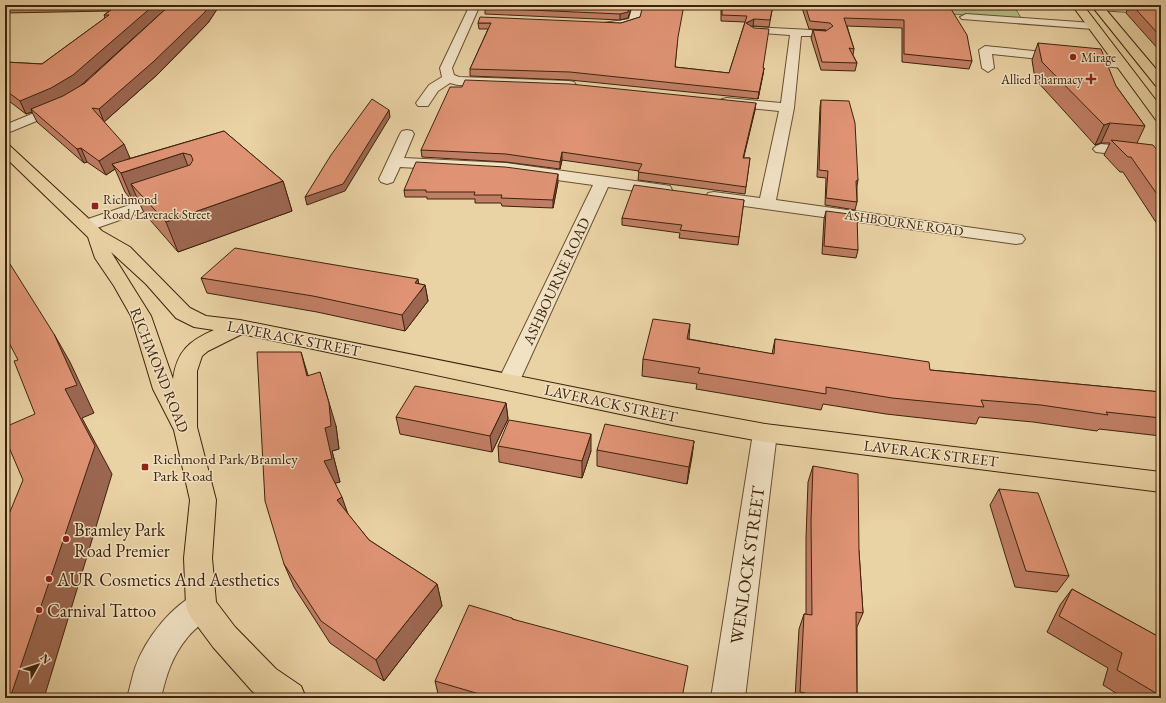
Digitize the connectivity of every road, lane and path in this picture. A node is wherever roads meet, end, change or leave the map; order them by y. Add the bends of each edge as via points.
1 (475, 5) edge
2 (638, 5) edge
3 (1077, 5) edge
4 (1097, 6) edge
5 (1161, 11) edge
6 (966, 17) dead end
7 (1110, 21) junction
8 (1091, 23) junction
9 (597, 24) edge
10 (753, 30) edge
11 (796, 33) junction
12 (824, 34) edge
13 (1122, 64) junction
14 (988, 68) dead end
15 (449, 78) junction
16 (1161, 83) edge
17 (586, 86) edge
18 (73, 98) edge
19 (711, 100) edge
20 (423, 103) dead end
21 (787, 108) junction
22 (1161, 117) edge
23 (5, 130) edge
24 (407, 134) dead end
25 (1101, 149) dead end
26 (5, 150) edge
27 (1161, 155) edge
28 (395, 162) junction
29 (388, 179) dead end
30 (603, 181) junction
31 (181, 192) edge
32 (767, 204) junction
33 (92, 230) junction
34 (1016, 238) dead end
35 (240, 327) junction
36 (508, 381) junction
37 (186, 430) junction
38 (765, 432) junction
39 (1161, 482) edge
40 (201, 606) junction
41 (144, 698) edge
42 (289, 698) edge
43 (728, 698) edge

1 - 15 street via 475,18 446,68
2 - 9 street via 629,29
3 - 8 main road
4 - 5 street
4 - 7 main road
6 - 8 street
7 - 8 main road
7 - 16 main road
8 - 13 main road
10 - 11 street
11 - 12 street
11 - 21 street
13 - 14 street via 985,50
13 - 22 main road
15 - 17 street
15 - 20 street via 437,83
18 - 23 street via 36,118
19 - 21 street
21 - 32 street
24 - 28 street
25 - 27 street
26 - 33 main road, RICHMOND ROAD
28 - 29 street
28 - 30 street, ASHBOURNE ROAD via 506,168
30 - 32 street, ASHBOURNE ROAD
30 - 36 street, ASHBOURNE ROAD
31 - 33 street
32 - 34 street, ASHBOURNE ROAD
33 - 35 main road, LAVERACK STREET via 123,251 183,313 201,322
33 - 37 main road, RICHMOND ROAD via 104,258 141,316 165,389
35 - 36 main road, LAVERACK STREET
35 - 37 main road via 199,346 188,360 185,377
36 - 38 main road, LAVERACK STREET via 672,416
37 - 40 main road, RICHMOND ROAD via 203,500 198,558
38 - 39 main road, LAVERACK STREET
38 - 43 street, WENLOCK STREET
40 - 41 street via 176,627 151,668
40 - 42 main road via 224,637 264,680

